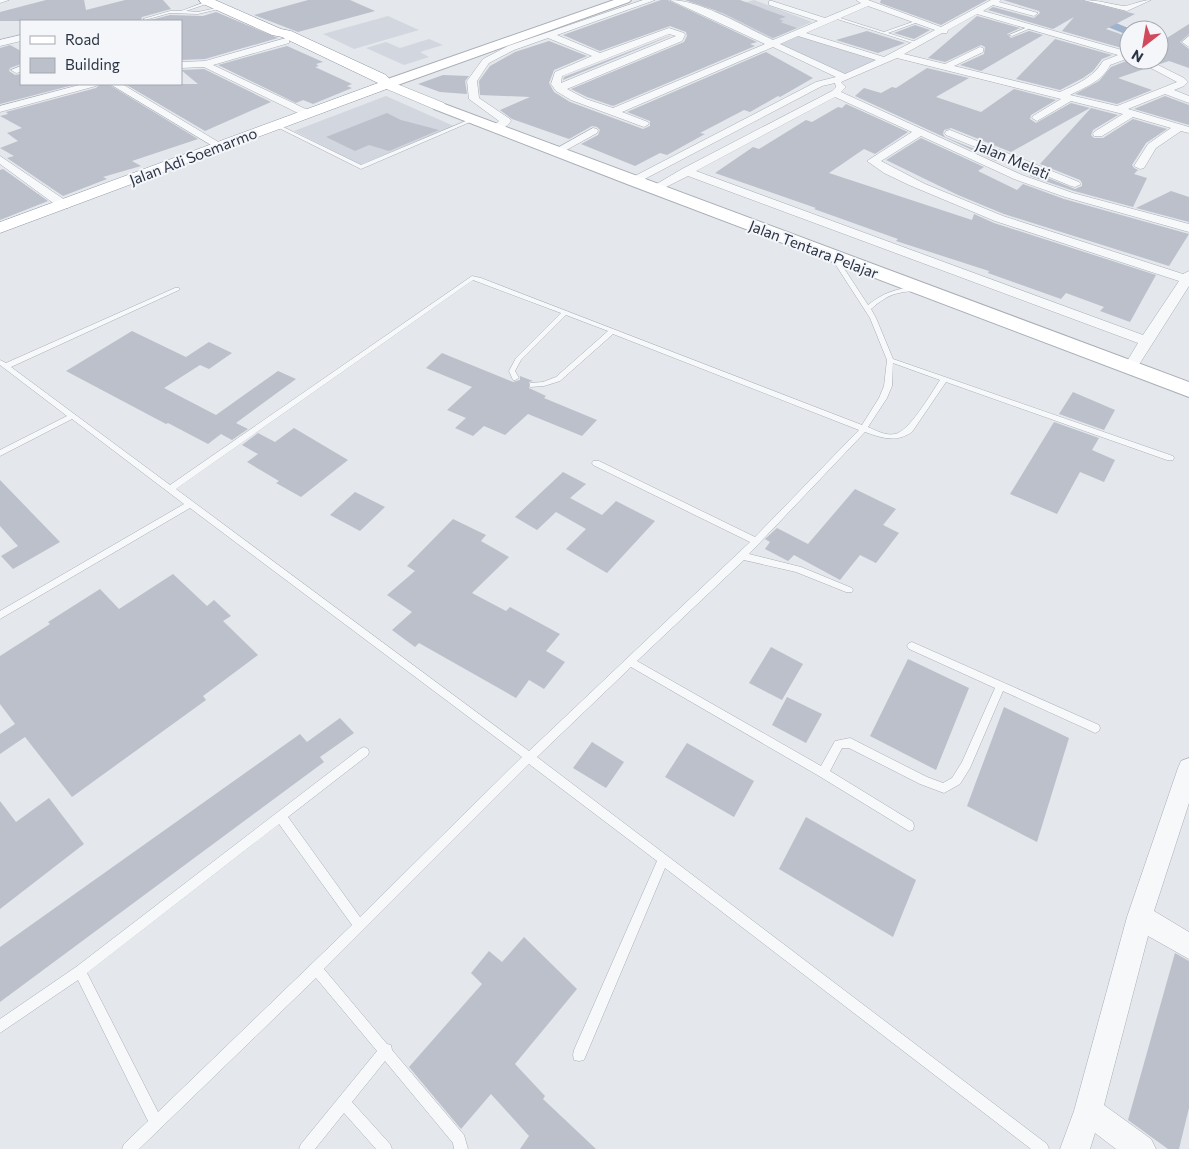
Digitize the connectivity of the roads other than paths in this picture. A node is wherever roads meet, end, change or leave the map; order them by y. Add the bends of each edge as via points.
1 (5, 0) edge
2 (625, 0) edge
3 (651, 0) edge
4 (674, 0) edge
5 (1003, 0) edge
6 (1087, 0) edge
7 (1147, 0) edge
8 (0, 1) edge
9 (206, 1) edge
10 (864, 2) edge
11 (995, 2) edge
12 (772, 3) dead end
13 (1042, 7) dead end
14 (221, 8) junction
15 (180, 12) junction
16 (978, 12) junction
17 (1034, 13) dead end
18 (835, 17) junction
19 (145, 20) dead end
20 (825, 21) junction
21 (917, 21) junction
22 (1029, 28) junction
23 (944, 31) junction
24 (797, 33) junction
25 (884, 33) junction
26 (548, 35) junction
27 (1011, 35) dead end
28 (281, 36) junction
29 (20, 38) edge
30 (1189, 39) edge
31 (0, 43) edge
32 (772, 43) junction
33 (917, 43) junction
34 (1189, 44) edge
35 (980, 50) dead end
36 (1119, 52) edge
37 (896, 55) junction
38 (600, 56) junction
39 (1119, 58) edge
40 (886, 60) junction
41 (205, 64) junction
42 (182, 65) edge
43 (946, 67) junction
44 (1160, 70) edge
45 (387, 84) junction
46 (88, 85) edge
47 (117, 85) edge
48 (840, 85) junction
49 (559, 88) junction
50 (1165, 90) junction
51 (1064, 97) junction
52 (1189, 100) edge
53 (439, 106) joint
54 (0, 109) edge
55 (1116, 110) junction
56 (613, 112) junction
57 (306, 113) junction
58 (1132, 113) junction
59 (1037, 118) dead end
60 (475, 120) junction
61 (644, 124) dead end
62 (275, 125) junction
63 (496, 128) junction
64 (1184, 129) edge
65 (593, 131) dead end
66 (919, 132) junction
67 (1098, 134) dead end
68 (220, 146) junction
69 (557, 151) junction
70 (0, 159) edge
71 (1140, 166) dead end
72 (686, 171) junction
73 (633, 181) junction
74 (654, 189) junction
75 (64, 205) junction
76 (1189, 217) edge
77 (0, 228) edge
78 (1189, 228) edge
79 (834, 256) junction
80 (1188, 277) edge
81 (918, 288) junction
82 (177, 290) dead end
83 (867, 309) junction
84 (565, 312) junction
85 (612, 331) junction
86 (1145, 341) junction
87 (890, 360) junction
88 (3, 364) edge
89 (1130, 368) junction
90 (516, 378) dead end
91 (944, 380) junction
92 (534, 385) dead end
93 (1189, 390) edge
94 (72, 416) junction
95 (863, 430) junction
96 (0, 453) edge
97 (1170, 458) dead end
98 (596, 463) dead end
99 (171, 488) junction
100 (190, 504) junction
101 (755, 541) junction
102 (742, 556) junction
103 (849, 590) dead end
104 (0, 615) edge
105 (912, 646) dead end
106 (629, 661) junction
107 (1000, 687) junction
108 (1094, 728) dead end
109 (364, 752) dead end
110 (529, 757) junction
111 (1189, 768) edge
112 (823, 773) junction
113 (280, 816) junction
114 (910, 826) dead end
115 (663, 860) junction
116 (1140, 917) junction
117 (359, 925) junction
118 (1189, 946) edge
119 (316, 968) junction
120 (80, 971) junction
121 (0, 1028) edge
122 (386, 1050) junction
123 (579, 1054) dead end
124 (344, 1103) junction
125 (1088, 1110) junction
126 (156, 1123) junction
127 (1035, 1147) edge
128 (129, 1149) edge
129 (306, 1149) edge
130 (385, 1149) edge
131 (461, 1149) edge
132 (1075, 1149) edge
133 (1141, 1149) edge

1 - 8 street
2 - 45 main road
3 - 26 street
4 - 32 street
5 - 13 street
6 - 7 street via 1127,10
9 - 14 main road
9 - 15 lane
10 - 18 street
10 - 21 street
11 - 16 street
11 - 17 street
12 - 20 street
14 - 15 lane via 198,13
14 - 28 main road
15 - 19 lane
16 - 22 street
16 - 23 street
18 - 20 street
18 - 25 lane
20 - 24 street
21 - 23 street
21 - 25 lane
22 - 27 lane
22 - 36 street
23 - 33 street
24 - 32 street
24 - 40 street
25 - 33 lane
26 - 38 street
26 - 63 street via 486,61 474,77 474,99 506,121
28 - 41 street
28 - 45 main road via 371,81
29 - 31 street
30 - 34 street via 1186,42
32 - 48 street
32 - 56 street
33 - 37 street
35 - 43 street
37 - 40 street
37 - 43 street
38 - 49 street via 560,72 556,84
38 - 49 street via 665,32 681,35 679,39
39 - 51 street via 1106,63 1102,72
40 - 48 street
41 - 42 street
41 - 57 street
43 - 51 street
44 - 50 street via 1183,82
45 - 53 main road
45 - 57 main road, Jalan Adi Soemarmo
46 - 54 street
47 - 68 street
48 - 66 street
48 - 72 street
48 - 73 street via 819,84
48 - 76 street, Jalan Melati via 1074,184
49 - 56 street via 566,94
50 - 52 street
50 - 55 street
51 - 55 street
51 - 59 street
53 - 60 main road, Jalan Tentara Pelajar
55 - 58 street
56 - 61 street
57 - 62 main road, Jalan Adi Soemarmo
58 - 64 street
58 - 67 street
60 - 62 lane via 361,167
60 - 63 main road, Jalan Tentara Pelajar
62 - 68 main road, Jalan Adi Soemarmo
63 - 69 main road, Jalan Tentara Pelajar
64 - 71 street via 1152,146
65 - 69 street
66 - 78 street via 1018,177
66 - 80 street via 873,161 968,207 1040,233
68 - 75 main road, Jalan Adi Soemarmo
69 - 73 main road, Jalan Tentara Pelajar
70 - 75 street
72 - 74 street
72 - 86 street
73 - 74 main road, Jalan Tentara Pelajar
74 - 79 main road, Jalan Tentara Pelajar
75 - 77 main road, Jalan Adi Soemarmo
79 - 81 main road, Jalan Tentara Pelajar
79 - 83 lane
80 - 86 street
81 - 83 lane via 891,292
81 - 89 main road, Jalan Tentara Pelajar
82 - 88 lane
83 - 87 lane
84 - 85 lane
84 - 90 lane via 518,359 512,371
84 - 99 lane via 472,278
85 - 92 lane via 558,379
85 - 95 lane
86 - 89 street
87 - 91 lane
87 - 95 lane via 885,392
88 - 94 lane
89 - 93 main road, Jalan Tentara Pelajar
91 - 95 lane via 909,430 902,435 894,438
91 - 97 lane
94 - 96 lane
94 - 99 lane
95 - 101 lane
98 - 101 lane
99 - 100 lane
100 - 104 lane
100 - 110 lane
101 - 102 lane
102 - 103 lane via 798,569
102 - 106 lane
105 - 107 lane
106 - 110 lane
106 - 112 lane
107 - 108 lane
107 - 112 lane via 966,765 956,781 944,788 850,743 839,744
109 - 113 lane
110 - 115 lane
110 - 117 lane
111 - 116 street
112 - 114 lane
113 - 117 lane
113 - 120 lane
115 - 123 lane
115 - 127 lane
116 - 118 street
116 - 125 street
117 - 119 lane
119 - 122 lane
119 - 126 lane
120 - 121 lane
120 - 126 lane
122 - 124 lane
122 - 131 lane via 459,1140
124 - 129 lane
124 - 130 lane
125 - 132 street
125 - 133 street
126 - 128 lane

